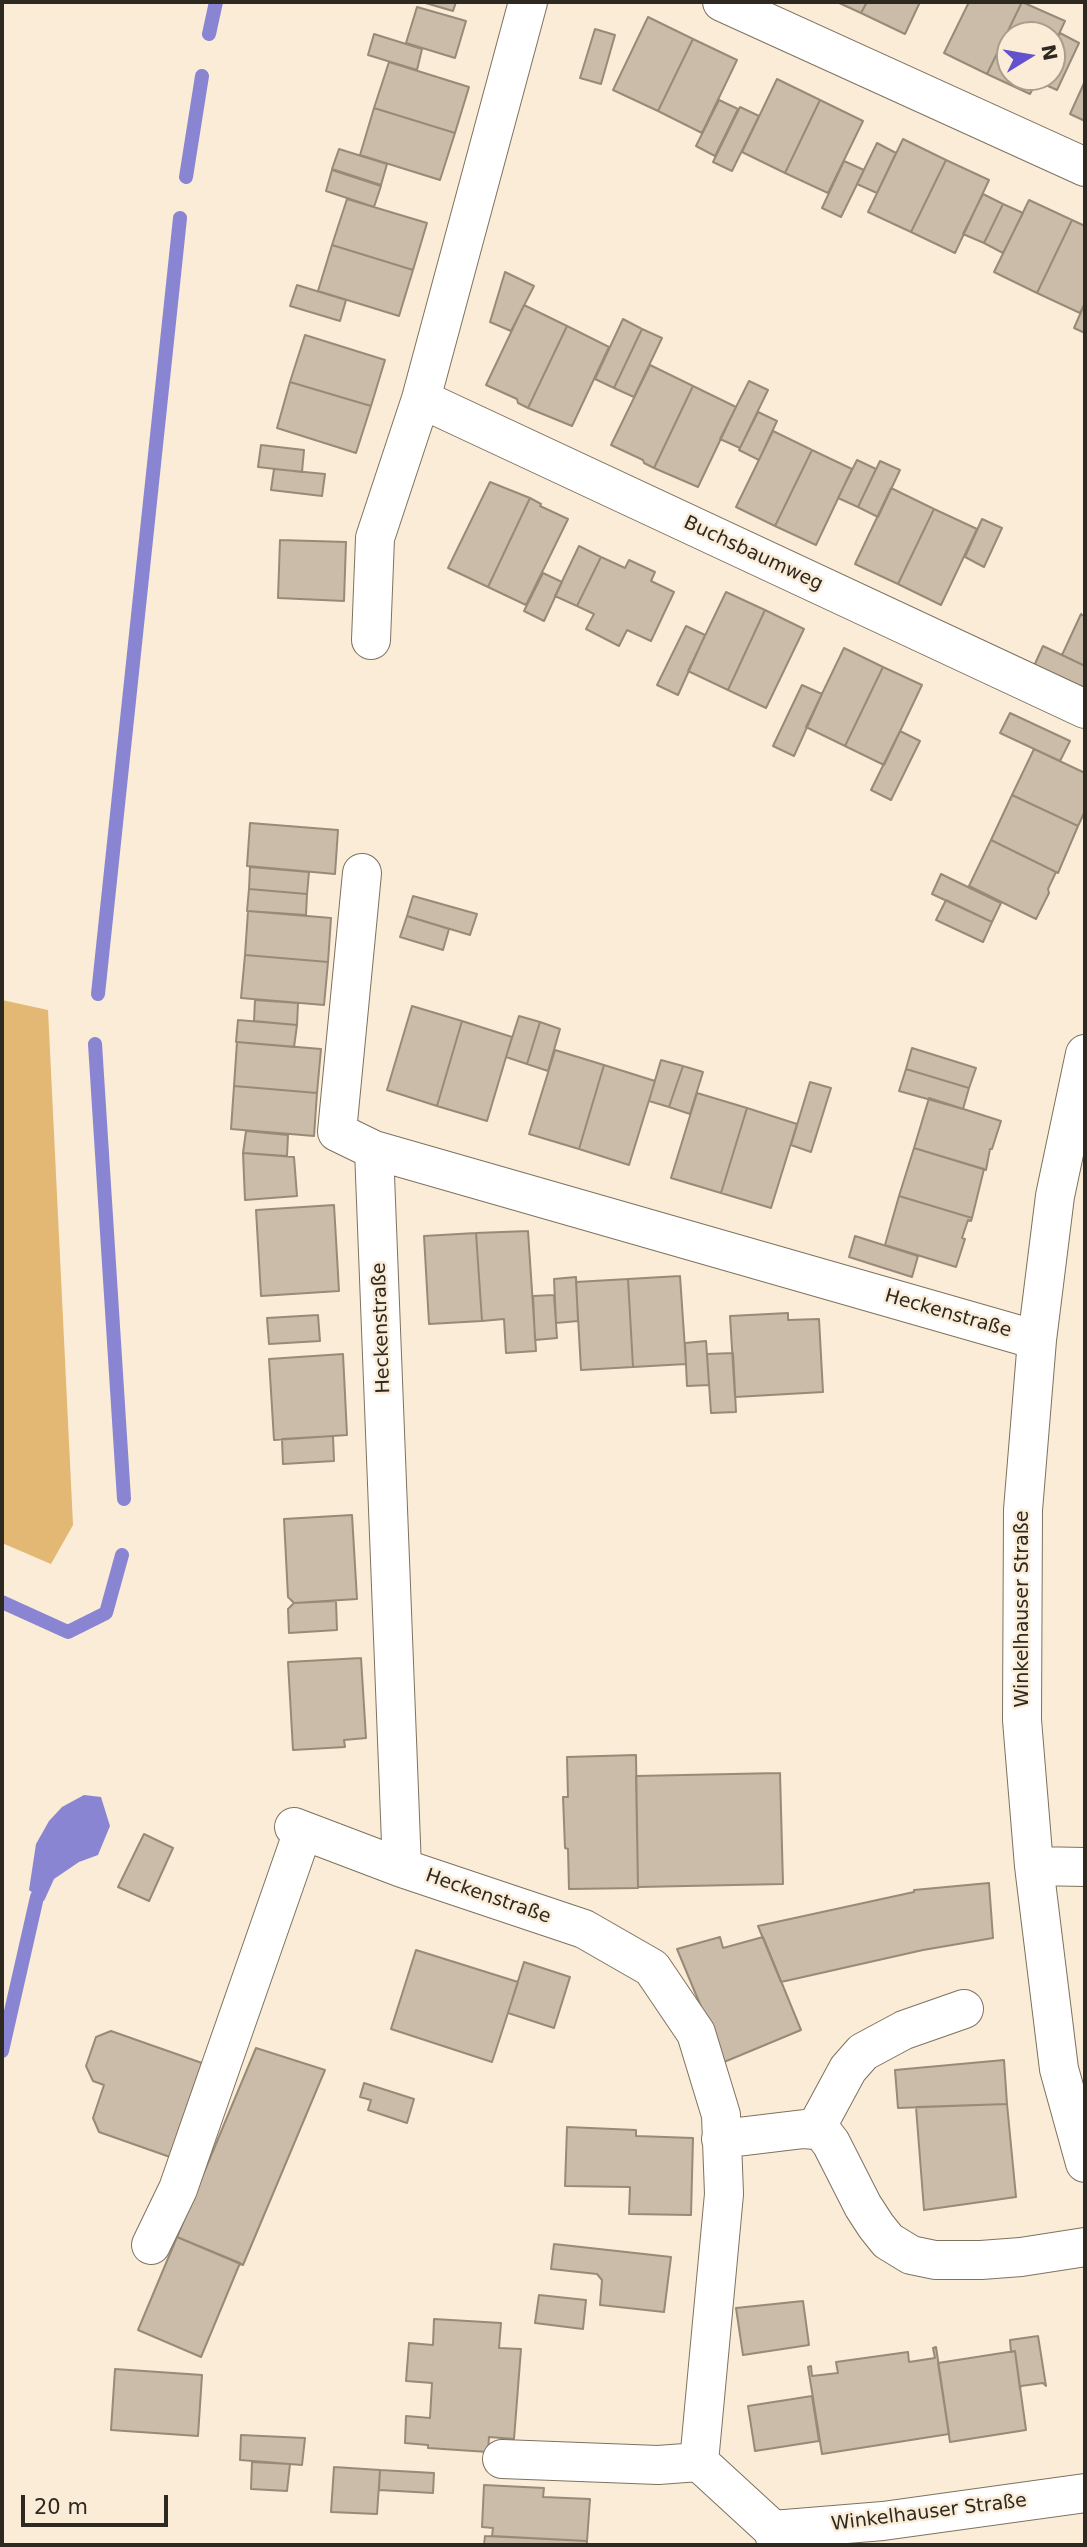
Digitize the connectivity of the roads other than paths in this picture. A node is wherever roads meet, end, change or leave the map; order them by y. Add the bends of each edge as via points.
1 (528, 2) edge
2 (722, 2) edge
3 (1085, 167) edge
4 (421, 399) junction
5 (371, 640) dead end
6 (1085, 709) edge
7 (362, 873) dead end
8 (1085, 1055) edge
9 (374, 1150) junction
10 (1037, 1340) junction
11 (1034, 1866) junction
12 (1085, 1867) edge
13 (402, 1868) junction
14 (964, 2009) dead end
15 (815, 2130) junction
16 (721, 2139) junction
17 (1085, 2163) edge
18 (151, 2245) dead end
19 (1085, 2247) edge
20 (502, 2459) dead end
21 (699, 2462) junction
22 (1085, 2493) edge
23 (775, 2538) edge

1 - 4 street
2 - 3 street
4 - 5 street via 375,538
4 - 6 street, Buchsbaumweg
7 - 9 street, Heckenstraße via 337,1132
8 - 10 street, Winkelhauser Straße via 1055,1196
9 - 10 street, Heckenstraße
9 - 13 street, Heckenstraße
10 - 11 street, Winkelhauser Straße via 1023,1510 1022,1720
11 - 12 street
11 - 17 street, Winkelhauser Straße via 1059,2069
13 - 16 street, Heckenstraße via 584,1929 652,1968 696,2033 721,2115
13 - 18 street via 298,1829 178,2189
14 - 15 street via 904,2030 863,2052 848,2069
15 - 16 street
15 - 19 street via 831,2143 876,2226 888,2241 911,2255 981,2260
16 - 21 street, Heckenstraße via 724,2194
20 - 21 street via 658,2465
21 - 23 street
22 - 23 street, Winkelhauser Straße

